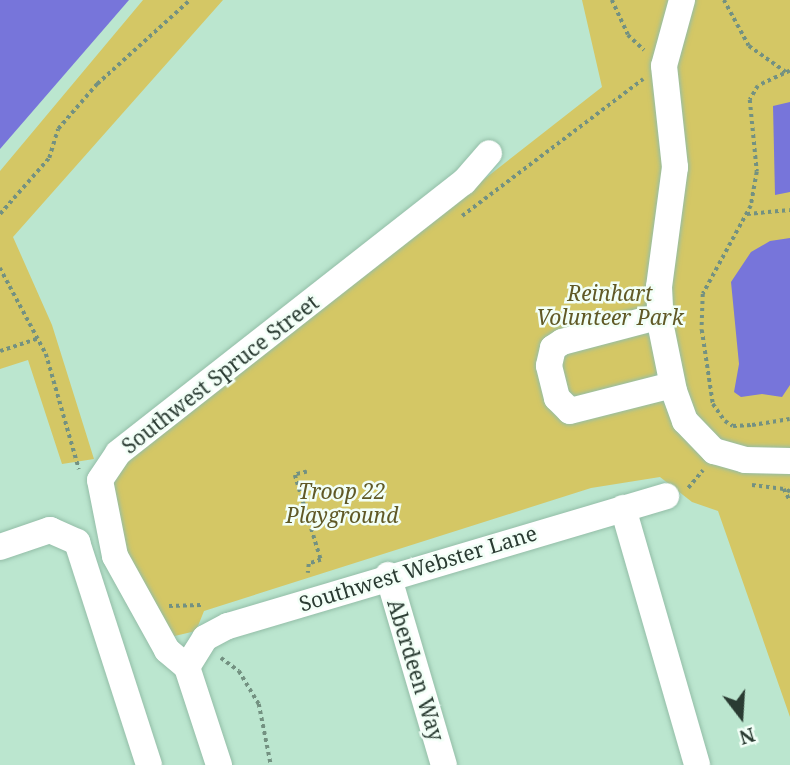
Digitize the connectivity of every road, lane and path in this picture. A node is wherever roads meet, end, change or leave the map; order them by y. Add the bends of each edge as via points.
1 (190, 0) edge
2 (612, 0) edge
3 (682, 0) edge
4 (724, 0) edge
5 (664, 66) junction
6 (788, 71) edge
7 (489, 153) dead end
8 (790, 210) edge
9 (0, 214) edge
10 (746, 214) junction
11 (0, 268) edge
12 (661, 316) junction
13 (39, 338) junction
14 (0, 351) edge
15 (672, 385) junction
16 (790, 419) edge
17 (714, 451) junction
18 (790, 461) edge
19 (307, 472) dead end
20 (100, 480) junction
21 (790, 492) edge
22 (666, 496) joint
23 (790, 501) edge
24 (623, 508) junction
25 (0, 547) edge
26 (308, 573) dead end
27 (388, 575) junction
28 (201, 605) dead end
29 (166, 615) dead end
30 (202, 644) junction
31 (187, 667) junction
32 (149, 765) edge
33 (219, 765) edge
34 (271, 765) edge
35 (444, 765) edge
36 (697, 765) edge

1 - 9 path via 127,54 58,128 49,158
2 - 5 path via 628,35
3 - 5 street
4 - 6 path via 749,46
5 - 12 street via 676,167 659,287
6 - 10 path via 758,86 750,100 757,172
7 - 20 street, Southwest Spruce Street via 464,182 118,453
8 - 10 path
10 - 16 path via 703,293 702,330 713,404 733,426
11 - 13 path
12 - 15 street
12 - 15 street via 562,342 553,348 549,366 557,398 570,411
13 - 14 path
13 - 20 path via 76,447 77,467
15 - 17 street via 685,421
17 - 18 street via 745,460
17 - 22 path via 687,489
19 - 26 path via 295,475 321,560 309,564
20 - 31 street via 115,556 167,650
21 - 23 path via 784,489
22 - 24 street, Southwest Webster Lane
24 - 27 street, Southwest Webster Lane
24 - 36 street
25 - 32 street via 50,530 77,542
27 - 30 street, Southwest Webster Lane via 228,626
27 - 35 street, Aberdeen Way
28 - 29 path via 161,607
30 - 31 street, Southwest Webster Lane
30 - 34 path via 239,671 250,686 267,728
31 - 33 street

